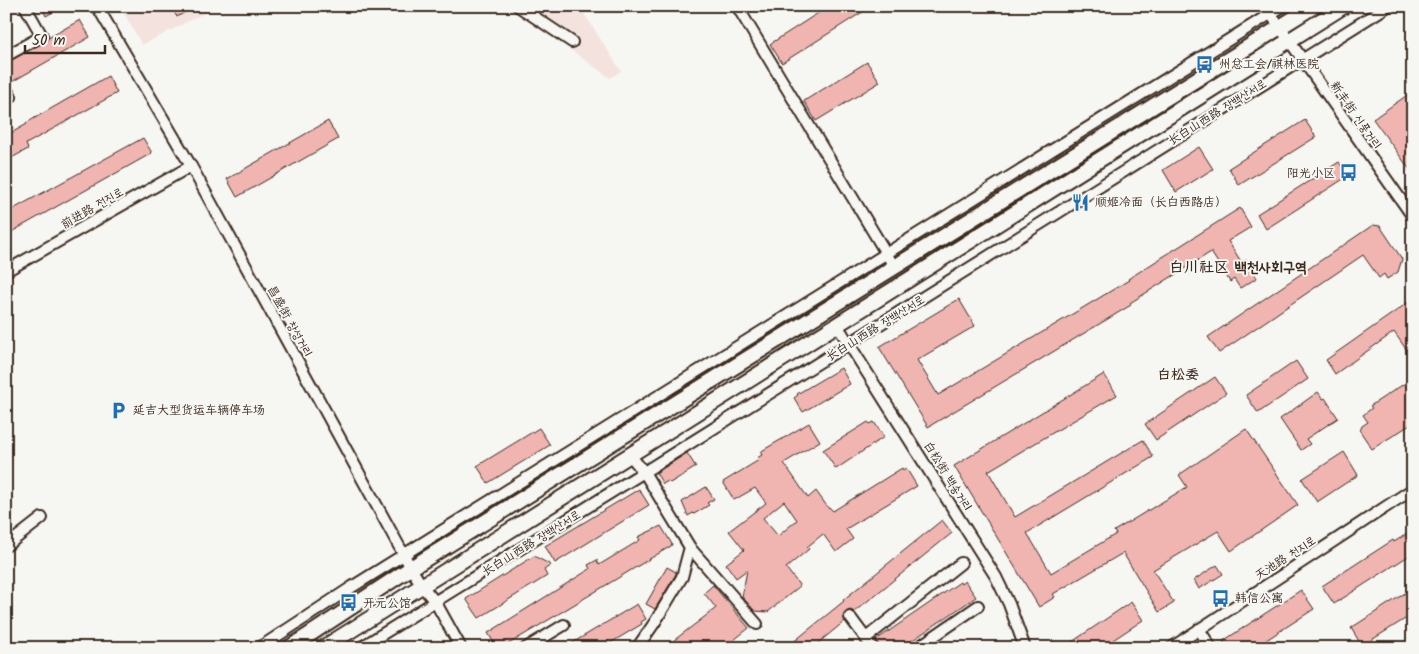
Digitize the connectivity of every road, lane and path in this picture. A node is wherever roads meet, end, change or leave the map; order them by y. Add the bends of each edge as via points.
1 (25, 6) edge
2 (97, 6) edge
3 (518, 6) edge
4 (737, 6) edge
5 (1283, 6) edge
6 (1314, 6) edge
7 (1344, 6) edge
8 (1388, 6) edge
9 (1267, 10) edge
10 (1279, 28) junction
11 (1289, 40) junction
12 (572, 42) dead end
13 (6, 56) edge
14 (1302, 59) junction
15 (190, 166) junction
16 (1413, 217) edge
17 (886, 253) junction
18 (895, 268) junction
19 (6, 271) edge
20 (836, 325) junction
21 (849, 344) junction
22 (629, 454) junction
23 (644, 472) junction
24 (1413, 488) edge
25 (42, 518) dead end
26 (6, 546) edge
27 (690, 547) junction
28 (404, 555) junction
29 (961, 563) dead end
30 (411, 568) junction
31 (422, 586) junction
32 (436, 603) junction
33 (978, 606) dead end
34 (850, 617) dead end
35 (757, 624) dead end
36 (564, 625) dead end
37 (1199, 629) junction
38 (866, 638) junction
39 (259, 648) edge
40 (289, 648) edge
41 (323, 648) edge
42 (360, 648) edge
43 (461, 648) edge
44 (526, 648) edge
45 (637, 648) edge
46 (873, 648) edge
47 (917, 648) edge
48 (1025, 648) edge
49 (1171, 648) edge
50 (1211, 648) edge

1 - 13 street via 42,36
2 - 15 street, 昌盛街 창성거리
3 - 12 street
4 - 17 street
5 - 9 street
6 - 10 main road
7 - 11 main road, 长白山西路 장백산서로
8 - 14 street, 长白山西路 장백산서로
9 - 10 street, 新丰街 신풍거리
9 - 17 street
10 - 11 street, 新丰街 신풍거리
10 - 18 main road
11 - 14 street, 新丰街 신풍거리
11 - 20 main road, 长白山西路 장백산서로
14 - 16 street, 新丰街 신풍거리
14 - 21 street, 长白山西路 장백산서로
15 - 19 street, 前进路 전진로
15 - 28 street, 昌盛街 창성거리
17 - 18 street
17 - 28 street
18 - 30 main road
20 - 21 street, 白松街 백송거리
20 - 22 main road, 长白山西路 장백산서로
21 - 23 street, 长白山西路 장백산서로
21 - 48 street, 白松街 백송거리 via 996,577
22 - 23 street
22 - 31 main road, 长白山西路 장백산서로
23 - 27 street
23 - 32 street, 长白山西路 장백산서로
24 - 37 street, 天池路 천지로
25 - 26 street
27 - 35 street
27 - 45 street via 682,577
28 - 30 street, 昌盛街 창성거리
28 - 39 street
29 - 38 street
30 - 31 street, 昌盛街 창성거리
30 - 40 main road
31 - 32 street, 昌盛街 창성거리
31 - 41 main road, 长白山西路 장백산서로
32 - 42 street, 长白山西路 장백산서로
32 - 43 street, 昌盛街 창성거리
33 - 47 street
34 - 38 street
36 - 44 street
37 - 49 street, 天池路 천지로
37 - 50 street
38 - 46 street

